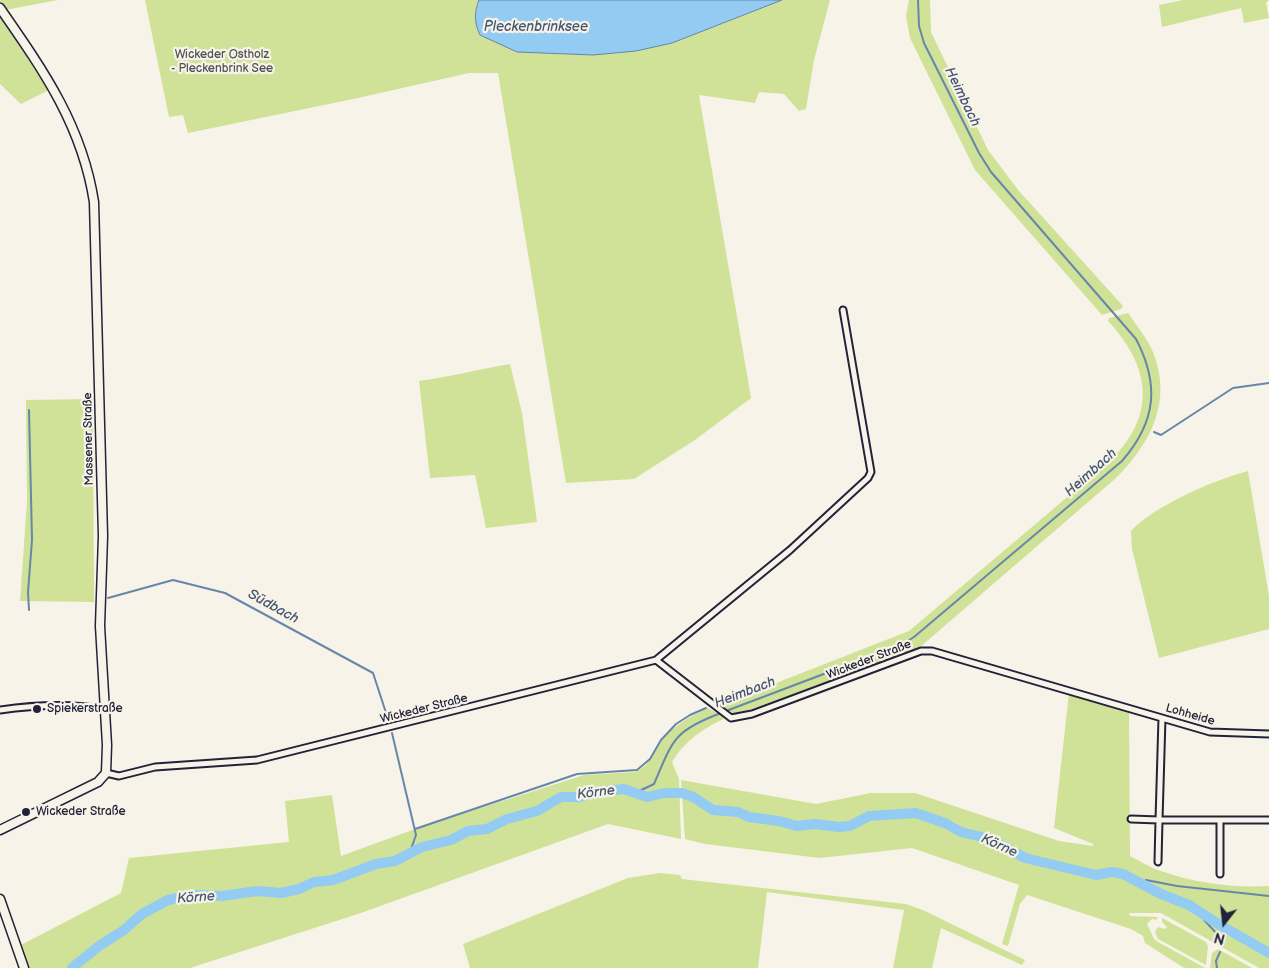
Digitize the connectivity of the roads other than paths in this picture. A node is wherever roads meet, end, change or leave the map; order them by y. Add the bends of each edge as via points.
1 (0, 8) edge
2 (842, 310) dead end
3 (656, 660) junction
4 (0, 710) edge
5 (106, 710) junction
6 (1136, 710) joint
7 (1162, 718) junction
8 (1269, 734) edge
9 (106, 773) junction
10 (1131, 819) dead end
11 (1159, 820) junction
12 (1220, 820) junction
13 (1269, 820) edge
14 (0, 830) edge
15 (1158, 862) dead end
16 (1220, 874) dead end
17 (0, 899) edge
18 (24, 968) edge

1 - 5 main road, Massener Straße via 70,118 83,152 94,202 103,536 100,626
2 - 3 street, Wickeder Straße via 871,472 868,478 790,550
3 - 6 street, Wickeder Straße via 728,717 737,719 922,651 932,651
3 - 9 street, Wickeder Straße via 257,760 155,768 119,776
4 - 5 street via 28,706
5 - 9 main road, Massener Straße
6 - 7 street, Lohheide
7 - 8 street, Lohheide via 1210,732
7 - 11 street
9 - 14 main road via 93,786
10 - 11 street
11 - 12 street
11 - 15 street
12 - 13 street
12 - 16 street
17 - 18 main road

